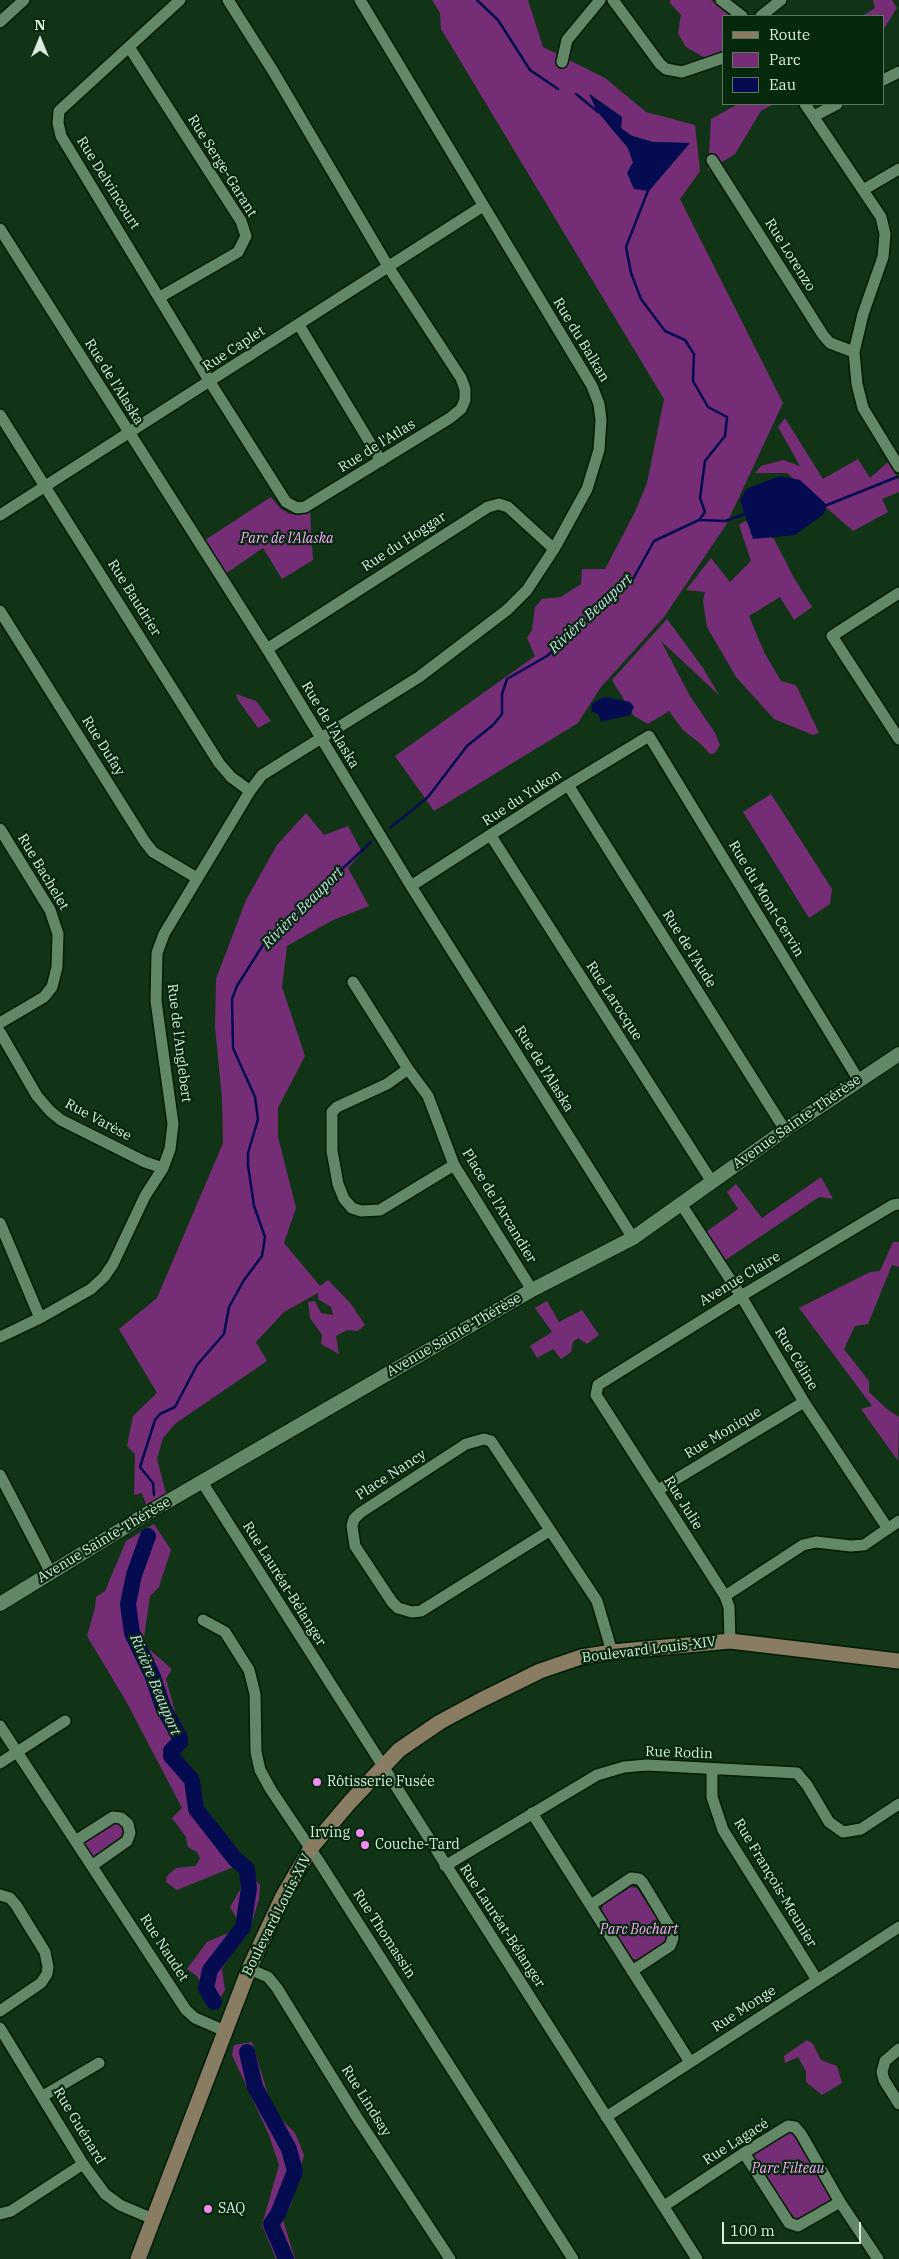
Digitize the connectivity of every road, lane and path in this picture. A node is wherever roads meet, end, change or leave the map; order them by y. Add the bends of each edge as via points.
1 (24, 0) edge
2 (180, 0) edge
3 (228, 0) edge
4 (360, 0) edge
5 (600, 0) edge
6 (613, 0) edge
7 (721, 0) edge
8 (781, 0) edge
9 (741, 15) edge
10 (762, 15) edge
11 (0, 22) edge
12 (129, 47) junction
13 (722, 58) edge
14 (562, 62) dead end
15 (899, 72) edge
16 (884, 80) edge
17 (807, 105) edge
18 (835, 105) edge
19 (814, 116) junction
20 (712, 160) dead end
21 (899, 169) edge
22 (863, 190) junction
23 (483, 206) junction
24 (0, 229) edge
25 (389, 268) junction
26 (160, 297) junction
27 (299, 325) junction
28 (854, 352) junction
29 (210, 382) junction
30 (0, 416) edge
31 (129, 434) junction
32 (381, 461) junction
33 (899, 467) edge
34 (46, 486) junction
35 (0, 515) edge
36 (554, 549) junction
37 (899, 594) edge
38 (0, 611) edge
39 (5, 630) edge
40 (267, 649) junction
41 (649, 736) joint
42 (321, 739) junction
43 (899, 739) edge
44 (568, 785) junction
45 (250, 791) junction
46 (0, 830) edge
47 (490, 836) junction
48 (198, 878) junction
49 (411, 886) junction
50 (353, 982) dead end
51 (0, 1024) edge
52 (0, 1032) edge
53 (899, 1054) edge
54 (408, 1069) junction
55 (858, 1078) junction
56 (785, 1130) junction
57 (454, 1165) junction
58 (163, 1168) junction
59 (712, 1182) junction
60 (681, 1204) junction
61 (899, 1204) edge
62 (0, 1223) edge
63 (633, 1238) junction
64 (532, 1290) junction
65 (741, 1296) junction
66 (40, 1318) junction
67 (0, 1337) edge
68 (598, 1386) joint
69 (804, 1402) junction
70 (0, 1475) edge
71 (202, 1482) junction
72 (658, 1490) junction
73 (899, 1521) edge
74 (888, 1529) junction
75 (549, 1532) junction
76 (50, 1571) junction
77 (725, 1596) junction
78 (0, 1604) edge
79 (203, 1620) dead end
80 (730, 1641) junction
81 (612, 1652) junction
82 (899, 1661) edge
83 (65, 1721) dead end
84 (0, 1726) edge
85 (17, 1752) junction
86 (0, 1763) edge
87 (382, 1767) junction
88 (712, 1769) junction
89 (899, 1804) edge
90 (532, 1813) junction
91 (77, 1840) junction
92 (311, 1848) junction
93 (93, 1865) junction
94 (445, 1866) junction
95 (0, 1895) edge
96 (591, 1905) junction
97 (899, 1927) edge
98 (249, 1969) junction
99 (632, 1971) junction
100 (817, 1980) junction
101 (0, 2011) edge
102 (0, 2028) edge
103 (225, 2031) junction
104 (899, 2049) edge
105 (690, 2062) junction
106 (99, 2063) dead end
107 (43, 2096) junction
108 (899, 2104) edge
109 (606, 2117) junction
110 (744, 2152) junction
111 (83, 2164) junction
112 (840, 2202) junction
113 (664, 2206) junction
114 (0, 2214) edge
115 (153, 2219) junction
116 (138, 2259) edge
117 (450, 2259) edge
118 (574, 2259) edge
119 (697, 2259) edge
120 (878, 2259) edge

1 - 11 street
2 - 12 street, Rue Delvincourt
3 - 25 street
4 - 23 street, Rue du Balkan
5 - 14 street via 566,40
6 - 13 street via 666,69 682,72
7 - 9 street
8 - 10 street
12 - 26 street, Rue Delvincourt via 59,111 58,123 61,136
12 - 26 street, Rue Serge-Garant via 241,221 246,236 238,252
15 - 16 street
17 - 19 street
18 - 19 street
19 - 22 street
20 - 28 street, Rue Lorenzo via 824,335 836,346
21 - 22 street
22 - 28 street via 881,217 885,234 883,257
23 - 25 street, Rue Caplet
23 - 36 street, Rue du Balkan via 600,404 600,450 587,489
24 - 31 street, Rue de l'Alaska
25 - 27 street, Rue Caplet
25 - 32 street, Rue de l'Atlas via 461,378 465,400 461,409 450,418
26 - 29 street, Rue Delvincourt
27 - 29 street, Rue Caplet
27 - 32 street
28 - 33 street via 863,408
29 - 31 street, Rue Caplet
29 - 32 street, Rue de l'Atlas via 286,502 297,508 316,502
30 - 34 street, Rue Baudrier
31 - 34 street, Rue Caplet
31 - 40 street, Rue de l'Alaska
34 - 35 street, Rue Caplet
34 - 45 street, Rue Baudrier via 219,763
36 - 40 street, Rue du Hoggar via 508,507 498,504 488,507
36 - 42 street, Rue du Balkan via 527,590 507,610 419,677
37 - 43 street via 832,636
38 - 39 street, Rue Dufay
39 - 48 street, Rue Dufay via 145,842 153,852
40 - 42 street, Rue de l'Alaska
41 - 44 street, Rue du Yukon
41 - 55 street, Rue du Mont-Cervin
42 - 45 street, Rue de l'Anglebert via 262,775
42 - 49 street, Rue de l'Alaska
44 - 47 street, Rue du Yukon
44 - 56 street, Rue de l'Aude
45 - 48 street, Rue de l'Anglebert
46 - 51 street, Rue Bachelet via 50,910 58,934 57,967 52,987 44,997
47 - 49 street, Rue du Yukon
47 - 59 street, Rue Larocque
48 - 58 street, Rue de l'Anglebert via 164,934 157,953 156,1001 173,1124 170,1149
49 - 63 street, Rue de l'Alaska
50 - 54 street, Place de l'Arcandier
52 - 58 street, Rue Varèse via 37,1096 55,1115 145,1162
53 - 55 street, Avenue Sainte-Thérèse
54 - 57 street, Place de l'Arcandier via 428,1096
54 - 57 street via 387,1084 332,1112 332,1151 344,1199 352,1208 361,1211 380,1210
55 - 56 street, Avenue Sainte-Thérèse
56 - 59 street, Avenue Sainte-Thérèse
57 - 64 street, Place de l'Arcandier
58 - 66 street, Rue de l'Anglebert via 145,1196 104,1277 91,1289
59 - 60 street, Avenue Sainte-Thérèse
60 - 63 street, Avenue Sainte-Thérèse
60 - 65 street, Rue Céline
61 - 65 street, Avenue Claire
62 - 66 street
63 - 64 street, Avenue Sainte-Thérèse
64 - 71 street, Avenue Sainte-Thérèse
65 - 68 street, Avenue Claire
65 - 69 street, Rue Céline
66 - 67 street, Rue de l'Anglebert
68 - 72 street, Rue Julie via 596,1395
69 - 72 street, Rue Monique
69 - 74 street, Rue Céline
70 - 76 street
71 - 76 street, Avenue Sainte-Thérèse
71 - 87 street, Rue Lauréat-Bélanger
72 - 77 street, Rue Julie
73 - 74 street
74 - 77 street via 864,1545 827,1542 803,1545
75 - 75 street, Place Nancy via 496,1448 491,1441 484,1439 466,1444 360,1513 352,1526 355,1546 392,1602 398,1608 412,1612 421,1611
75 - 81 street, Place Nancy via 597,1601
76 - 78 street, Avenue Sainte-Thérèse
77 - 80 street, Rue Julie via 729,1607
79 - 92 street, Rue Thomassin via 225,1632 249,1670 255,1694 256,1752 260,1770
80 - 81 main road, Boulevard Louis-XIV
80 - 82 main road, Boulevard Louis-XIV
81 - 87 main road, Boulevard Louis-XIV via 581,1657 540,1671 481,1700 440,1722 399,1750
83 - 85 street
84 - 85 street, Rue Naudet
85 - 86 street
85 - 91 street, Rue Naudet
87 - 92 main road, Boulevard Louis-XIV
87 - 94 street, Rue Lauréat-Bélanger
88 - 89 street, Rue Rodin via 797,1773 829,1822 843,1832 861,1829
88 - 90 street, Rue Rodin via 647,1765 624,1767 597,1776
88 - 100 street, Rue François-Meunier via 712,1797 723,1830
90 - 94 street, Rue Rodin
90 - 96 street
91 - 93 street, Rue Naudet
91 - 93 street via 113,1817 122,1818 128,1824 130,1833 127,1841
92 - 98 main road, Boulevard Louis-XIV via 283,1896
92 - 118 street, Rue Thomassin
93 - 103 street, Rue Naudet via 186,2010 195,2018
94 - 109 street, Rue Lauréat-Bélanger
95 - 101 street via 10,1898 16,1905 44,1952 48,1966 41,1983
96 - 99 street
96 - 99 street via 631,1878 643,1883 673,1938 670,1946
97 - 100 street, Rue Monge
98 - 103 main road, Boulevard Louis-XIV
98 - 117 street, Rue Lindsay via 268,1977 277,1988
99 - 105 street
100 - 105 street, Rue Monge
102 - 107 street, Rue Guénard
103 - 115 main road, Boulevard Louis-XIV
104 - 108 street via 885,2061 882,2072
105 - 109 street, Rue Monge
106 - 107 street
107 - 111 street, Rue Guénard
109 - 113 street, Rue Lauréat-Bélanger
110 - 112 street via 789,2223 798,2226
110 - 112 street, Rue Lagacé via 788,2126 795,2127
110 - 113 street, Rue Lagacé
111 - 114 street via 10,2211
111 - 115 street, Rue Guénard via 105,2194 120,2205
112 - 120 street, Rue Lagacé
113 - 119 street, Rue Lauréat-Bélanger
115 - 116 main road, Boulevard Louis-XIV

